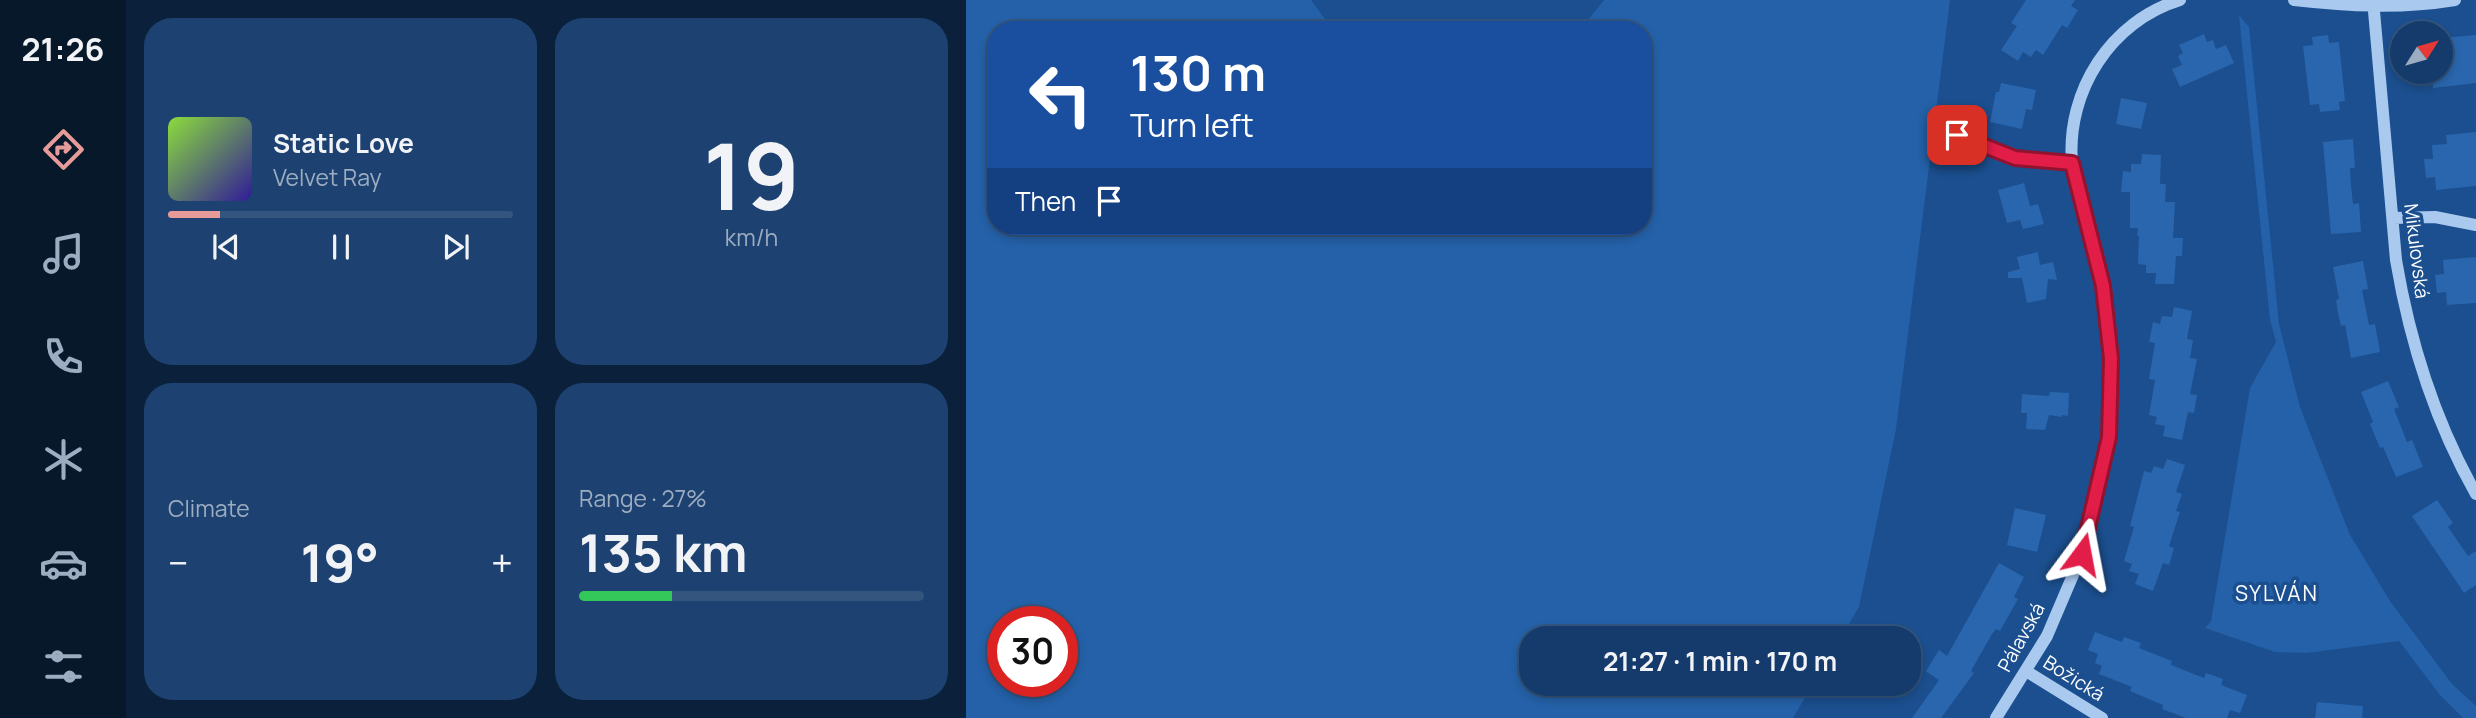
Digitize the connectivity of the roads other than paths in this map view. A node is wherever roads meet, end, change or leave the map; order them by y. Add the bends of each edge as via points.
1 (2180, 0) edge
2 (2294, 0) edge
3 (2455, 0) edge
4 (2374, 2) edge
5 (1957, 135) dead end
6 (2072, 163) junction
7 (2393, 218) junction
8 (2476, 225) edge
9 (2476, 494) edge
10 (2026, 671) junction
11 (1996, 718) edge
12 (2102, 718) edge

1 - 6 street, Pálavská via 2128,27 2095,65 2077,107
2 - 4 street
3 - 4 street via 2419,5
4 - 7 street, Mikulovská
5 - 6 street via 2015,158
6 - 10 street, Pálavská via 2103,286 2111,359 2109,437 2082,554 2047,636
7 - 8 street via 2435,217
7 - 9 street, Mikulovská via 2403,303 2417,359 2446,437
10 - 11 street, Pálavská
10 - 12 street, Božická

